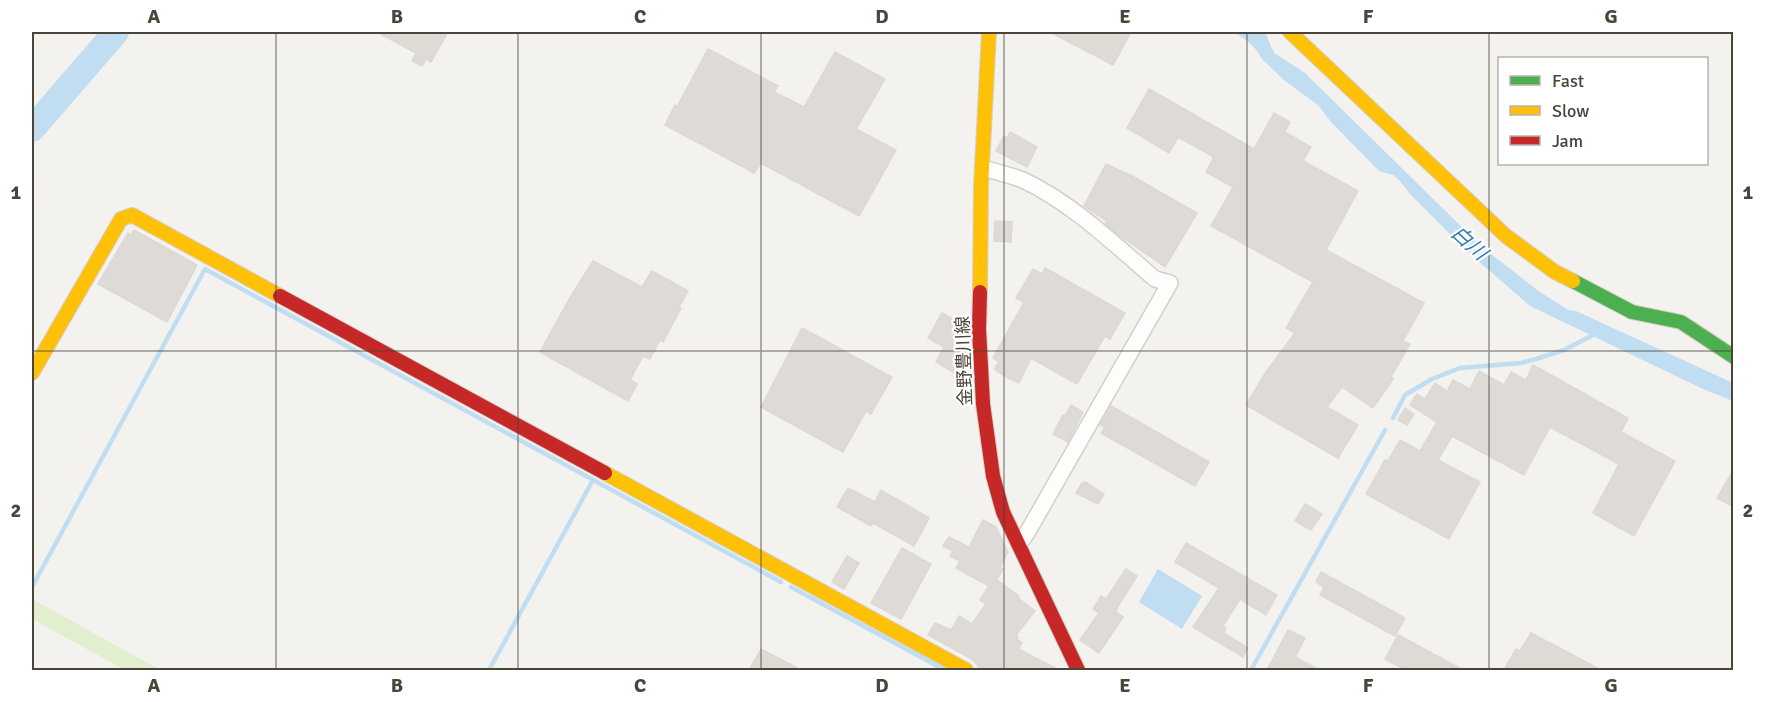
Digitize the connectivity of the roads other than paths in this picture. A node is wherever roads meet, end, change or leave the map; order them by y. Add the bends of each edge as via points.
1 (989, 32) edge
2 (1290, 32) edge
3 (983, 168) junction
4 (1734, 357) edge
5 (32, 373) edge
6 (1019, 544) junction
7 (966, 670) edge
8 (1078, 670) edge

1 - 3 street, 金野豊川線
2 - 4 street via 1506,236 1555,272 1632,312 1681,321
3 - 6 street, 金野豊川線 via 983,404 993,476
3 - 6 street via 1041,190 1084,219 1155,279 1170,283
5 - 7 street via 121,219 132,215
6 - 8 street, 金野豊川線

